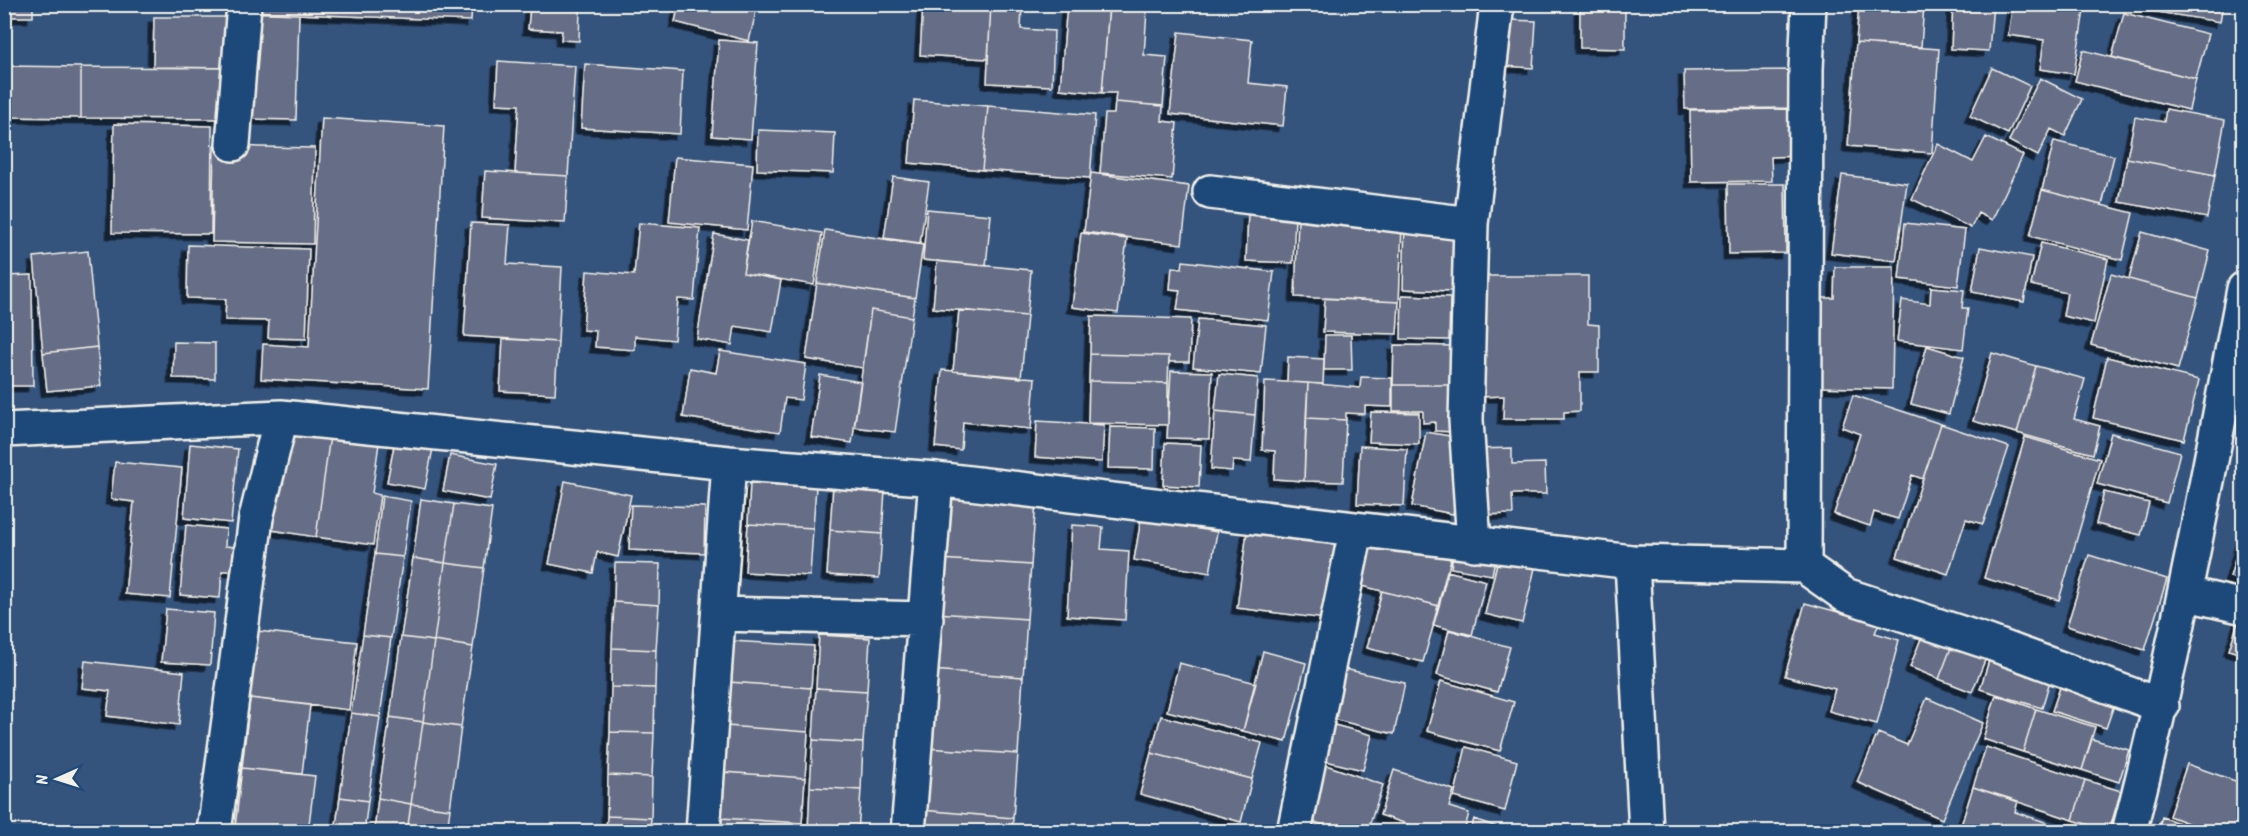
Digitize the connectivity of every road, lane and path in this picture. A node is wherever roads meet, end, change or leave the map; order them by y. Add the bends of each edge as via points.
1 (244, 4) edge
2 (1497, 4) edge
3 (1809, 4) edge
4 (233, 144) dead end
5 (1210, 192) dead end
6 (1471, 224) junction
7 (2244, 289) edge
8 (281, 417) junction
9 (4, 430) edge
10 (729, 463) junction
11 (936, 479) junction
12 (1356, 531) junction
13 (1474, 544) junction
14 (1632, 562) junction
15 (1804, 566) junction
16 (2187, 594) junction
17 (2244, 607) edge
18 (719, 614) junction
19 (926, 620) junction
20 (2162, 706) junction
21 (214, 831) edge
22 (703, 831) edge
23 (908, 831) edge
24 (1294, 831) edge
25 (1646, 831) edge
26 (2129, 831) edge

1 - 4 street
2 - 6 street
3 - 15 street
5 - 6 street
6 - 13 street via 1466,420
7 - 16 street
8 - 9 street
8 - 10 street
8 - 21 street via 256,518
10 - 11 street
10 - 18 street
11 - 12 street
11 - 19 street
12 - 13 street
12 - 24 street
13 - 14 street
14 - 15 street
14 - 25 street
15 - 20 street via 1845,595
16 - 17 street
16 - 20 street
18 - 19 street
18 - 22 street
19 - 23 street
20 - 26 street

